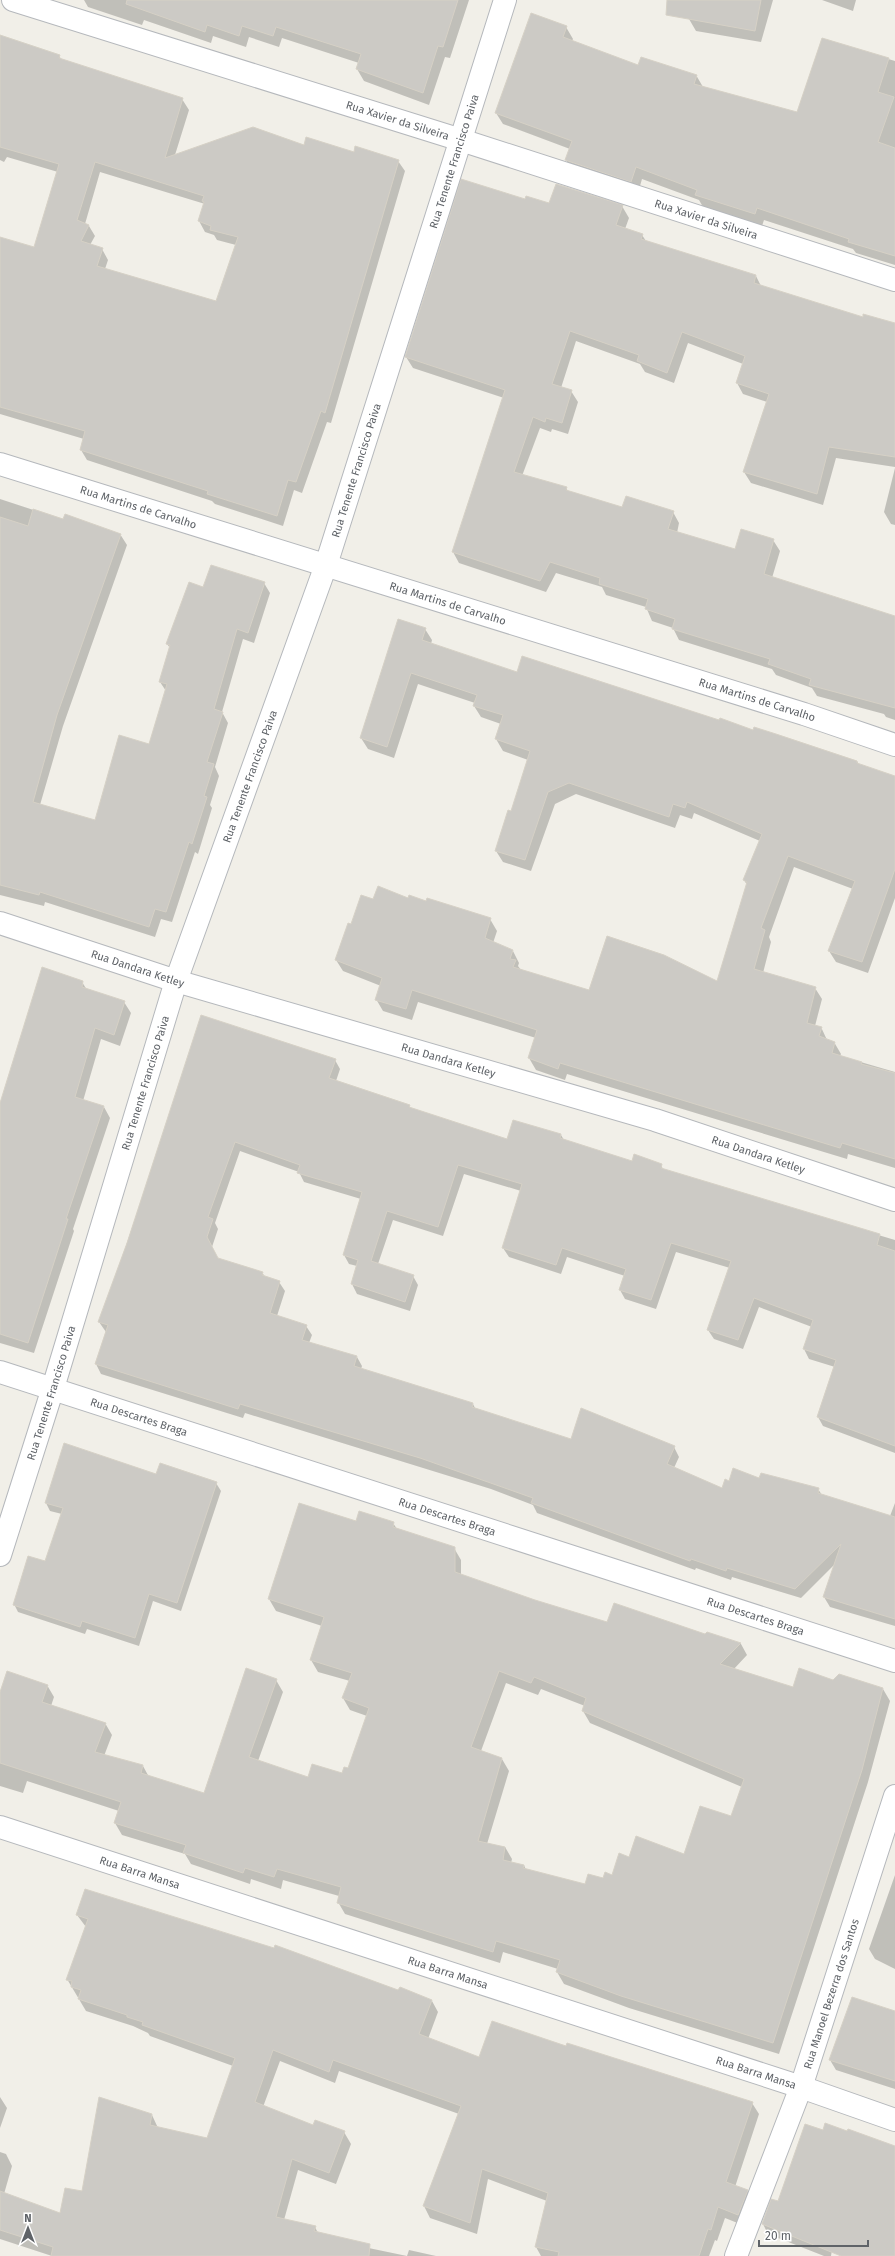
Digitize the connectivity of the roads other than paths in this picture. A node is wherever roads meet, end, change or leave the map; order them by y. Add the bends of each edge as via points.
1 (13, 0) edge
2 (505, 0) edge
3 (461, 140) junction
4 (895, 280) edge
5 (0, 464) edge
6 (326, 566) junction
7 (895, 745) edge
8 (0, 923) edge
9 (176, 981) junction
10 (895, 1200) edge
11 (0, 1372) edge
12 (53, 1388) junction
13 (0, 1555) edge
14 (895, 1661) edge
15 (895, 1796) edge
16 (0, 1827) edge
17 (800, 2087) junction
18 (895, 2120) edge
19 (736, 2256) edge

1 - 3 street, Rua Xavier da Silveira
2 - 3 street, Rua Tenente Francisco Paiva
3 - 4 street, Rua Xavier da Silveira
3 - 6 street, Rua Tenente Francisco Paiva
5 - 6 street, Rua Martins de Carvalho
6 - 7 street, Rua Martins de Carvalho via 804,714
6 - 9 street, Rua Tenente Francisco Paiva
8 - 9 street, Rua Dandara Ketley
9 - 10 street, Rua Dandara Ketley via 655,1120
9 - 12 street, Rua Tenente Francisco Paiva
11 - 12 street, Rua Descartes Braga
12 - 13 street, Rua Tenente Francisco Paiva
12 - 14 street, Rua Descartes Braga
15 - 17 street, Rua Manoel Bezerra dos Santos
16 - 17 street, Rua Barra Mansa
17 - 18 street, Rua Barra Mansa
17 - 19 street, Rua Manoel Bezerra dos Santos

